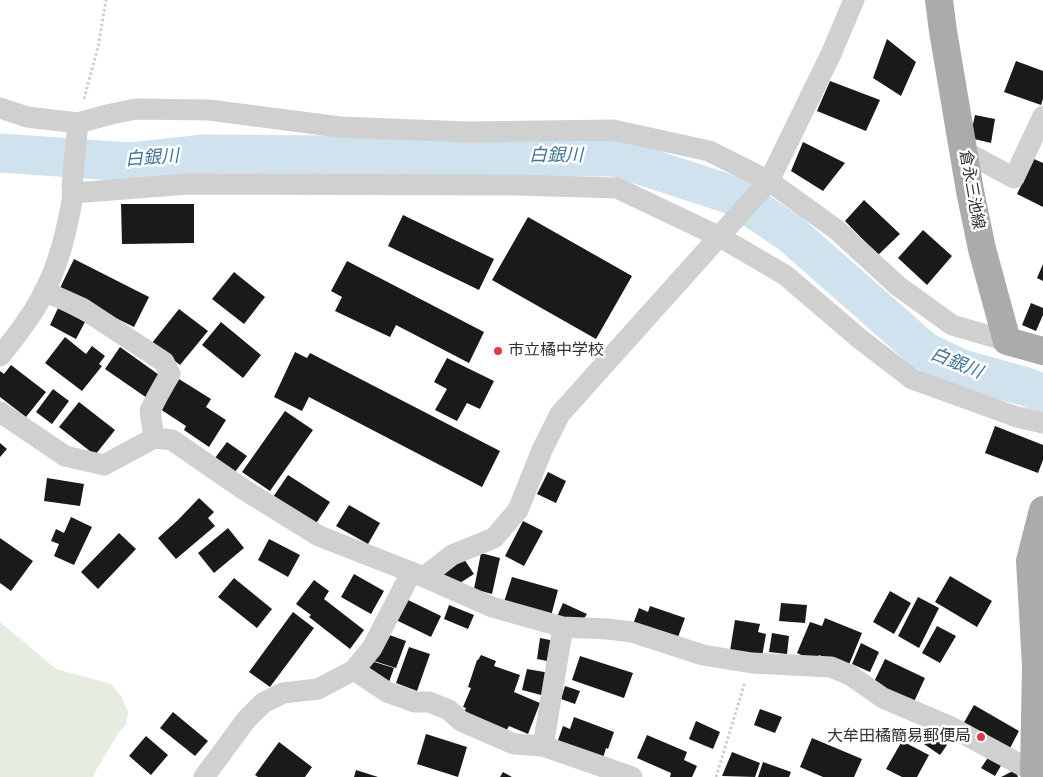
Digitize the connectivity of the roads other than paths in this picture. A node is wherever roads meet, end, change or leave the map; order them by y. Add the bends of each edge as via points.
1 (854, 0) edge
2 (939, 0) edge
3 (0, 108) edge
4 (1043, 116) edge
5 (78, 131) junction
6 (964, 151) junction
7 (769, 180) junction
8 (73, 189) junction
9 (720, 237) junction
10 (44, 291) junction
11 (1007, 341) junction
12 (1043, 351) edge
13 (0, 356) edge
14 (0, 412) edge
15 (1043, 423) edge
16 (154, 438) junction
17 (1043, 510) edge
18 (418, 575) junction
19 (563, 627) junction
20 (354, 670) junction
21 (543, 746) junction
22 (600, 772) edge
23 (1035, 774) edge
24 (204, 777) edge
25 (632, 777) edge

1 - 7 street
2 - 6 main road, 倉永三池線
3 - 5 street
4 - 6 street via 1014,178
5 - 7 street via 110,114 136,109 209,110 340,127 468,132 613,130 709,150
5 - 8 street
6 - 11 main road, 倉永三池線 via 982,249
7 - 9 street
7 - 11 street via 837,230 898,286 952,324
8 - 9 street via 188,184 618,188
8 - 10 street via 66,233
9 - 15 street via 784,274 860,339 912,378 1017,417
9 - 18 street via 560,414 518,510 494,538 452,555
10 - 13 street via 27,321
10 - 16 street via 82,308 164,362 170,374 150,412
11 - 12 main road
14 - 16 street via 65,456 104,465
16 - 18 street via 172,440 319,536
17 - 23 main road via 1030,561 1036,666
18 - 19 street via 492,607
18 - 20 street via 372,648
19 - 21 street
19 - 23 street via 632,632 703,655 752,663 831,667 850,675 882,698 951,727
20 - 21 street via 387,692 449,710 461,721 514,744
20 - 24 street via 318,689 283,693 264,703 246,720
21 - 22 street
22 - 25 street

